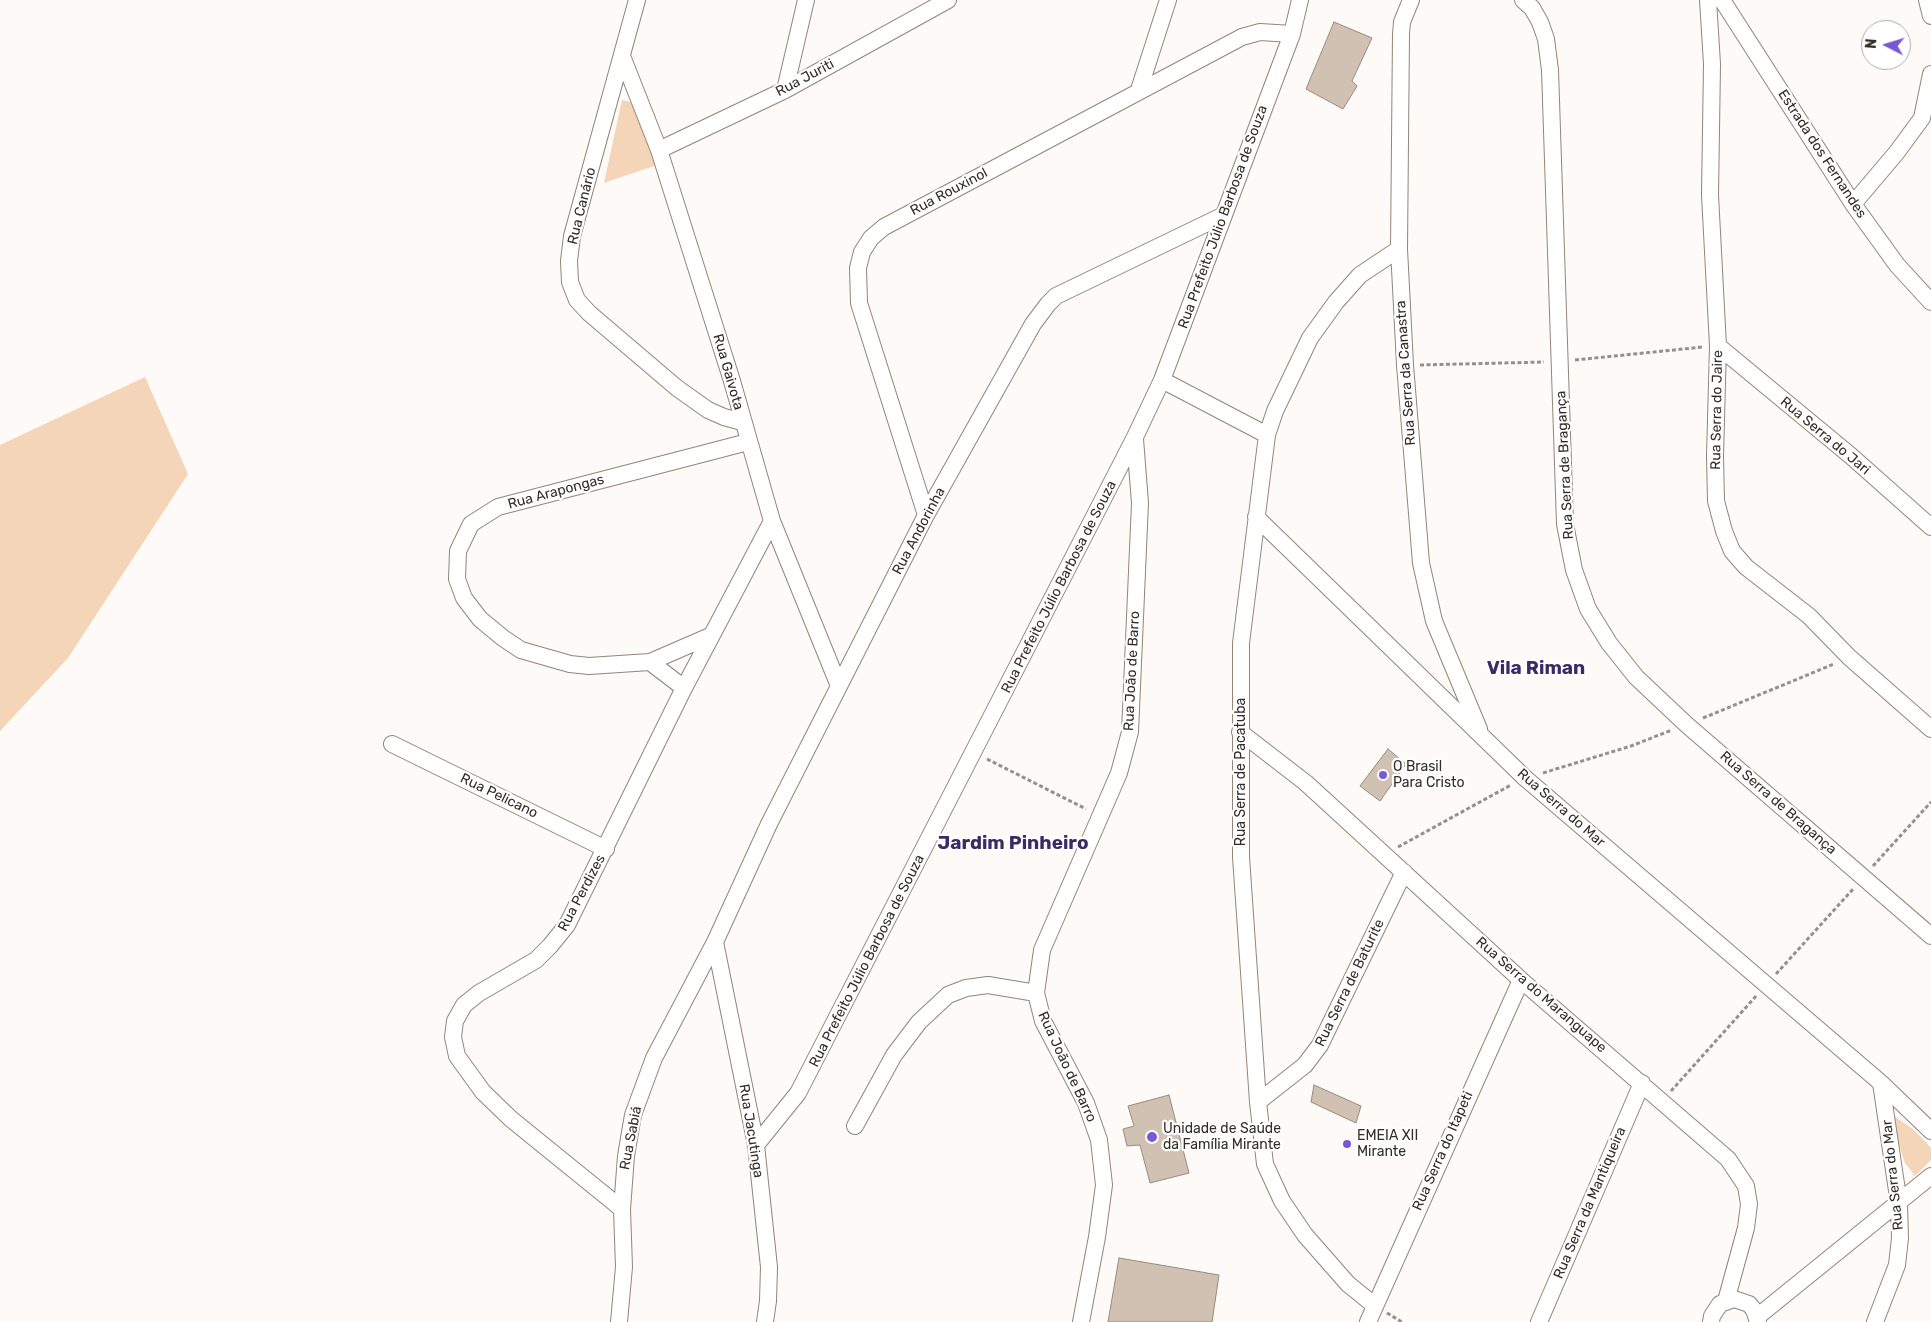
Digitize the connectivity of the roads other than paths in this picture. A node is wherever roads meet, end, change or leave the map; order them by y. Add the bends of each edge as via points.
1 (636, 0) edge
2 (806, 0) edge
3 (1168, 0) edge
4 (1300, 0) edge
5 (1411, 0) edge
6 (1523, 0) edge
7 (1708, 0) edge
8 (1722, 0) edge
9 (1927, 0) edge
10 (945, 1) edge
11 (1931, 16) edge
12 (1292, 34) junction
13 (622, 56) junction
14 (1931, 74) edge
15 (785, 90) junction
16 (1139, 90) junction
17 (660, 150) junction
18 (1853, 204) junction
19 (1224, 215) junction
20 (1399, 249) junction
21 (1931, 302) edge
22 (1718, 346) junction
23 (1162, 380) junction
24 (742, 422) junction
25 (1267, 435) junction
26 (1135, 437) junction
27 (748, 442) junction
28 (926, 515) junction
29 (1256, 517) junction
30 (772, 521) junction
31 (1931, 527) edge
32 (710, 636) junction
33 (650, 662) junction
34 (839, 686) junction
35 (684, 688) junction
36 (1931, 729) edge
37 (1240, 732) junction
38 (1482, 736) junction
39 (392, 744) dead end
40 (606, 849) junction
41 (1404, 872) junction
42 (1931, 936) edge
43 (715, 942) junction
44 (1521, 980) junction
45 (1036, 994) junction
46 (1642, 1083) junction
47 (1881, 1083) junction
48 (1258, 1102) junction
49 (855, 1126) dead end
50 (1931, 1131) edge
51 (756, 1145) junction
52 (1931, 1176) edge
53 (1899, 1204) junction
54 (622, 1209) junction
55 (1726, 1301) junction
56 (1374, 1305) junction
57 (1758, 1319) edge
58 (619, 1322) edge
59 (765, 1322) edge
60 (1081, 1322) edge
61 (1368, 1322) edge
62 (1538, 1322) edge
63 (1711, 1322) edge
64 (1875, 1322) edge

1 - 13 street, Rua Canário
2 - 15 street
3 - 16 street
4 - 12 street, Rua Prefeito Júlio Barbosa de Souza
5 - 20 street, Rua Serra da Canastra via 1401,34
6 - 42 street, Rua Serra de Bragança via 1540,22 1550,70 1565,524 1574,570 1588,609 1636,677
7 - 22 street, Rua Serra do Jaire via 1712,64 1710,195
8 - 18 street, Estrada dos Fernandes
9 - 11 street
10 - 15 street, Rua Juriti
12 - 16 street, Rua Rouxinol via 1260,32 1242,37
12 - 19 street, Rua Prefeito Júlio Barbosa de Souza
13 - 17 street, Rua Gaivota
13 - 24 street, Rua Canário via 572,236 570,282 577,300 589,313 677,388 708,410
14 - 18 street via 1922,118
15 - 17 street, Rua Juriti
16 - 28 street, Rua Rouxinol via 884,227 870,238 862,252 858,268 859,304
17 - 24 street, Rua Gaivota
18 - 21 street, Estrada dos Fernandes via 1897,264
19 - 23 street, Rua Prefeito Júlio Barbosa de Souza
19 - 28 street, Rua Andorinha via 1056,296 1048,304 1033,324
20 - 25 street, Rua Serra de Pacatuba via 1360,275 1310,338
20 - 38 street, Rua Serra da Canastra via 1405,366 1426,593 1446,652
22 - 31 street, Rua Serra do Jari
22 - 36 street, Rua Serra do Jaire via 1716,501 1732,551 1746,567 1809,616 1849,657
23 - 25 street
23 - 26 street, Rua Prefeito Júlio Barbosa de Souza
24 - 27 street, Rua Gaivota
25 - 29 street, Rua Serra de Pacatuba
26 - 45 street, Rua João de Barro via 1140,503 1130,732 1119,772 1042,950
26 - 51 street, Rua Prefeito Júlio Barbosa de Souza via 798,1093
27 - 30 street, Rua Gaivota
27 - 33 street, Rua Arapongas via 498,507 471,524 458,551 457,579 464,598 480,619 521,650 589,666
28 - 34 street, Rua Andorinha
29 - 37 street, Rua Serra de Pacatuba via 1241,643
29 - 38 street, Rua Serra do Mar
30 - 32 street, Rua Perdizes
30 - 34 street, Rua Gaivota
32 - 33 street, Rua Arapongas
32 - 35 street, Rua Perdizes
33 - 35 street
34 - 43 street, Rua Andorinha via 769,824
35 - 40 street, Rua Perdizes
37 - 41 street, Rua Serra do Maranguape via 1306,784
37 - 48 street, Rua Serra de Pacatuba via 1241,857
38 - 47 street, Rua Serra do Mar via 1525,778
39 - 40 street, Rua Pelicano
40 - 54 street, Rua Perdizes via 567,925 550,946 536,960 464,1005 453,1037 457,1056 483,1092
41 - 44 street, Rua Serra do Maranguape
41 - 48 street, Rua Serra de Baturite via 1320,1045 1305,1065
43 - 51 street, Rua Jacutinga
43 - 54 street, Rua Sabiá via 654,1058 633,1115
44 - 46 street, Rua Serra do Maranguape
44 - 56 street, Rua Serra do Itapeti
45 - 49 street via 988,984 948,995 919,1022 894,1056
45 - 60 street, Rua João de Barro via 1043,1021 1086,1103 1099,1140 1104,1185
46 - 55 street, Rua Serra do Maranguape via 1728,1158 1746,1186 1749,1204 1746,1228
46 - 62 street, Rua Serra da Mantiqueira
47 - 50 street, Rua Serra do Mar
47 - 53 street, Rua Serra do Mar
48 - 56 street, Rua Serra de Pacatuba via 1265,1164 1282,1201 1305,1235 1348,1284
51 - 59 street, Rua Jacutinga via 768,1267
52 - 53 street
53 - 57 street
53 - 64 street, Rua Serra do Mar via 1900,1238 1896,1265
54 - 58 street, Rua Sabiá via 624,1267
55 - 57 street via 1742,1300 1749,1304
55 - 63 street via 1715,1310
56 - 61 street, Rua Serra do Itapeti

